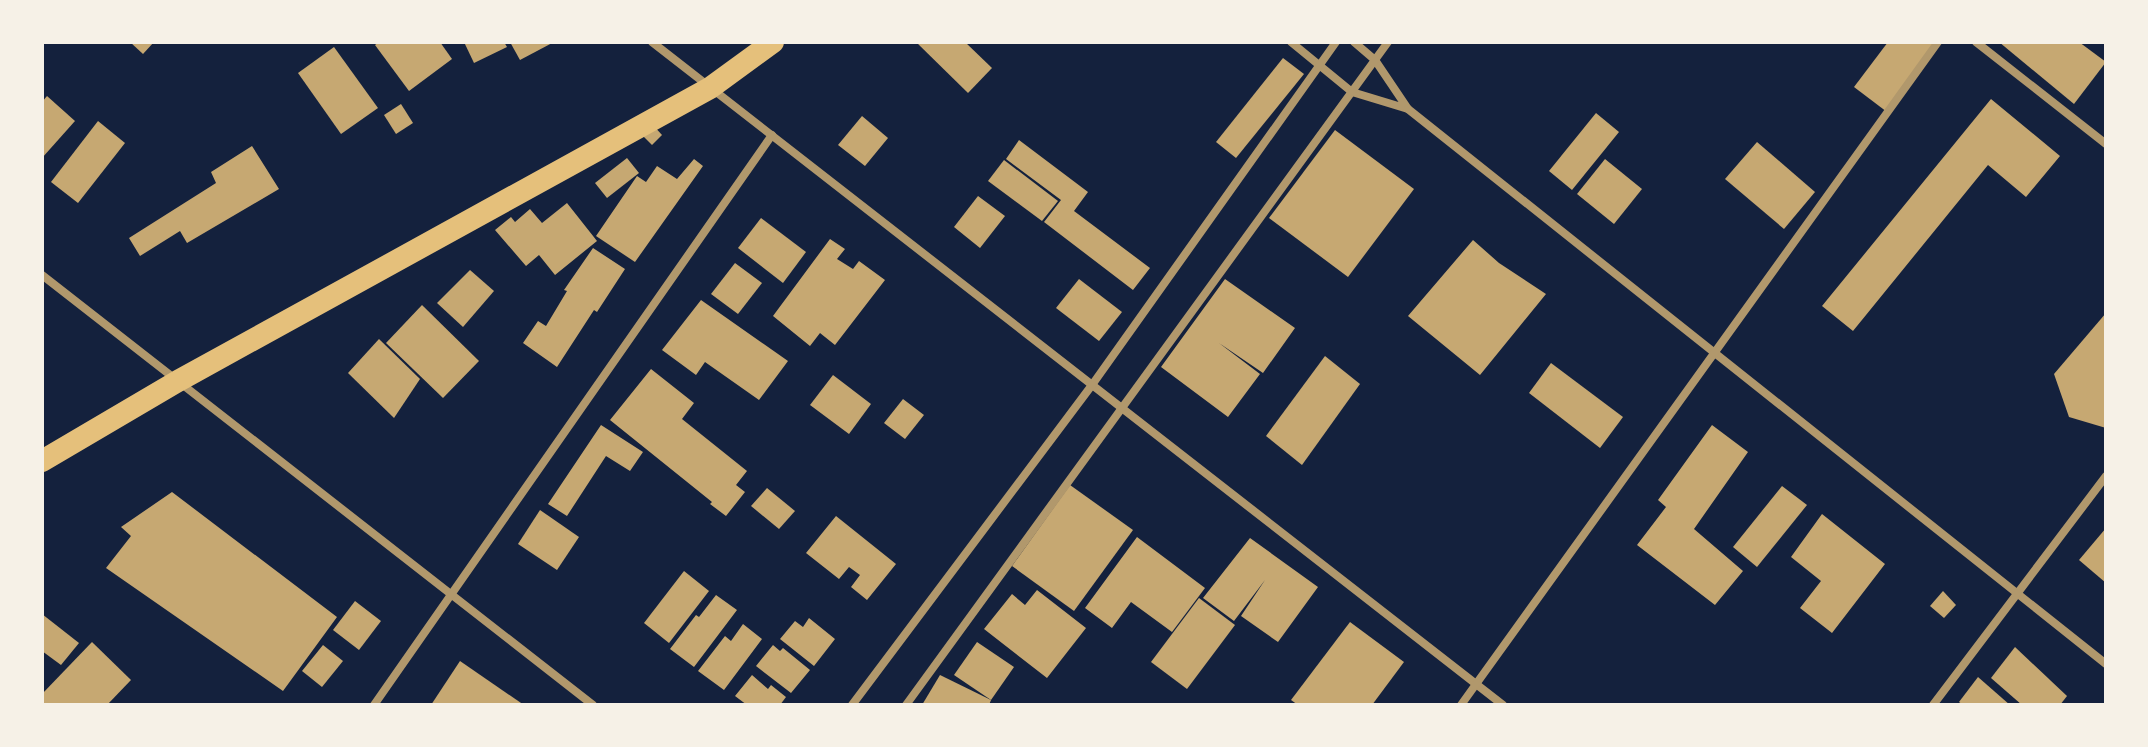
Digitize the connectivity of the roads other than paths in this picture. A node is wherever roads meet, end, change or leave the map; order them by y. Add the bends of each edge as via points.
1 (652, 42) edge
2 (773, 42) edge
3 (1291, 42) edge
4 (1336, 42) edge
5 (1354, 42) edge
6 (1388, 42) edge
7 (1938, 42) edge
8 (1976, 42) edge
9 (1375, 60) junction
10 (1320, 65) junction
11 (710, 88) junction
12 (1352, 92) junction
13 (1408, 109) junction
14 (772, 135) junction
15 (2106, 144) edge
16 (42, 275) edge
17 (1715, 351) junction
18 (178, 381) junction
19 (1092, 385) junction
20 (1123, 409) junction
21 (42, 461) edge
22 (2106, 476) edge
23 (2018, 594) junction
24 (452, 595) junction
25 (2106, 664) edge
26 (1476, 684) junction
27 (374, 705) edge
28 (593, 705) edge
29 (852, 705) edge
30 (906, 705) edge
31 (1461, 705) edge
32 (1503, 705) edge
33 (1933, 705) edge

1 - 11 street
2 - 11 highway
3 - 10 street
4 - 10 street
5 - 9 street
6 - 9 street
7 - 17 street
8 - 15 street
9 - 12 street
9 - 13 street
10 - 12 street
10 - 19 street
11 - 14 street
11 - 18 highway
12 - 13 street
12 - 20 street
13 - 17 street
14 - 19 street
14 - 24 street
16 - 18 street
17 - 23 street
17 - 26 street
18 - 21 highway
18 - 24 street
19 - 20 street
19 - 29 street
20 - 26 street
20 - 30 street
22 - 23 street
23 - 25 street
23 - 33 street
24 - 27 street
24 - 28 street
26 - 31 street
26 - 32 street

